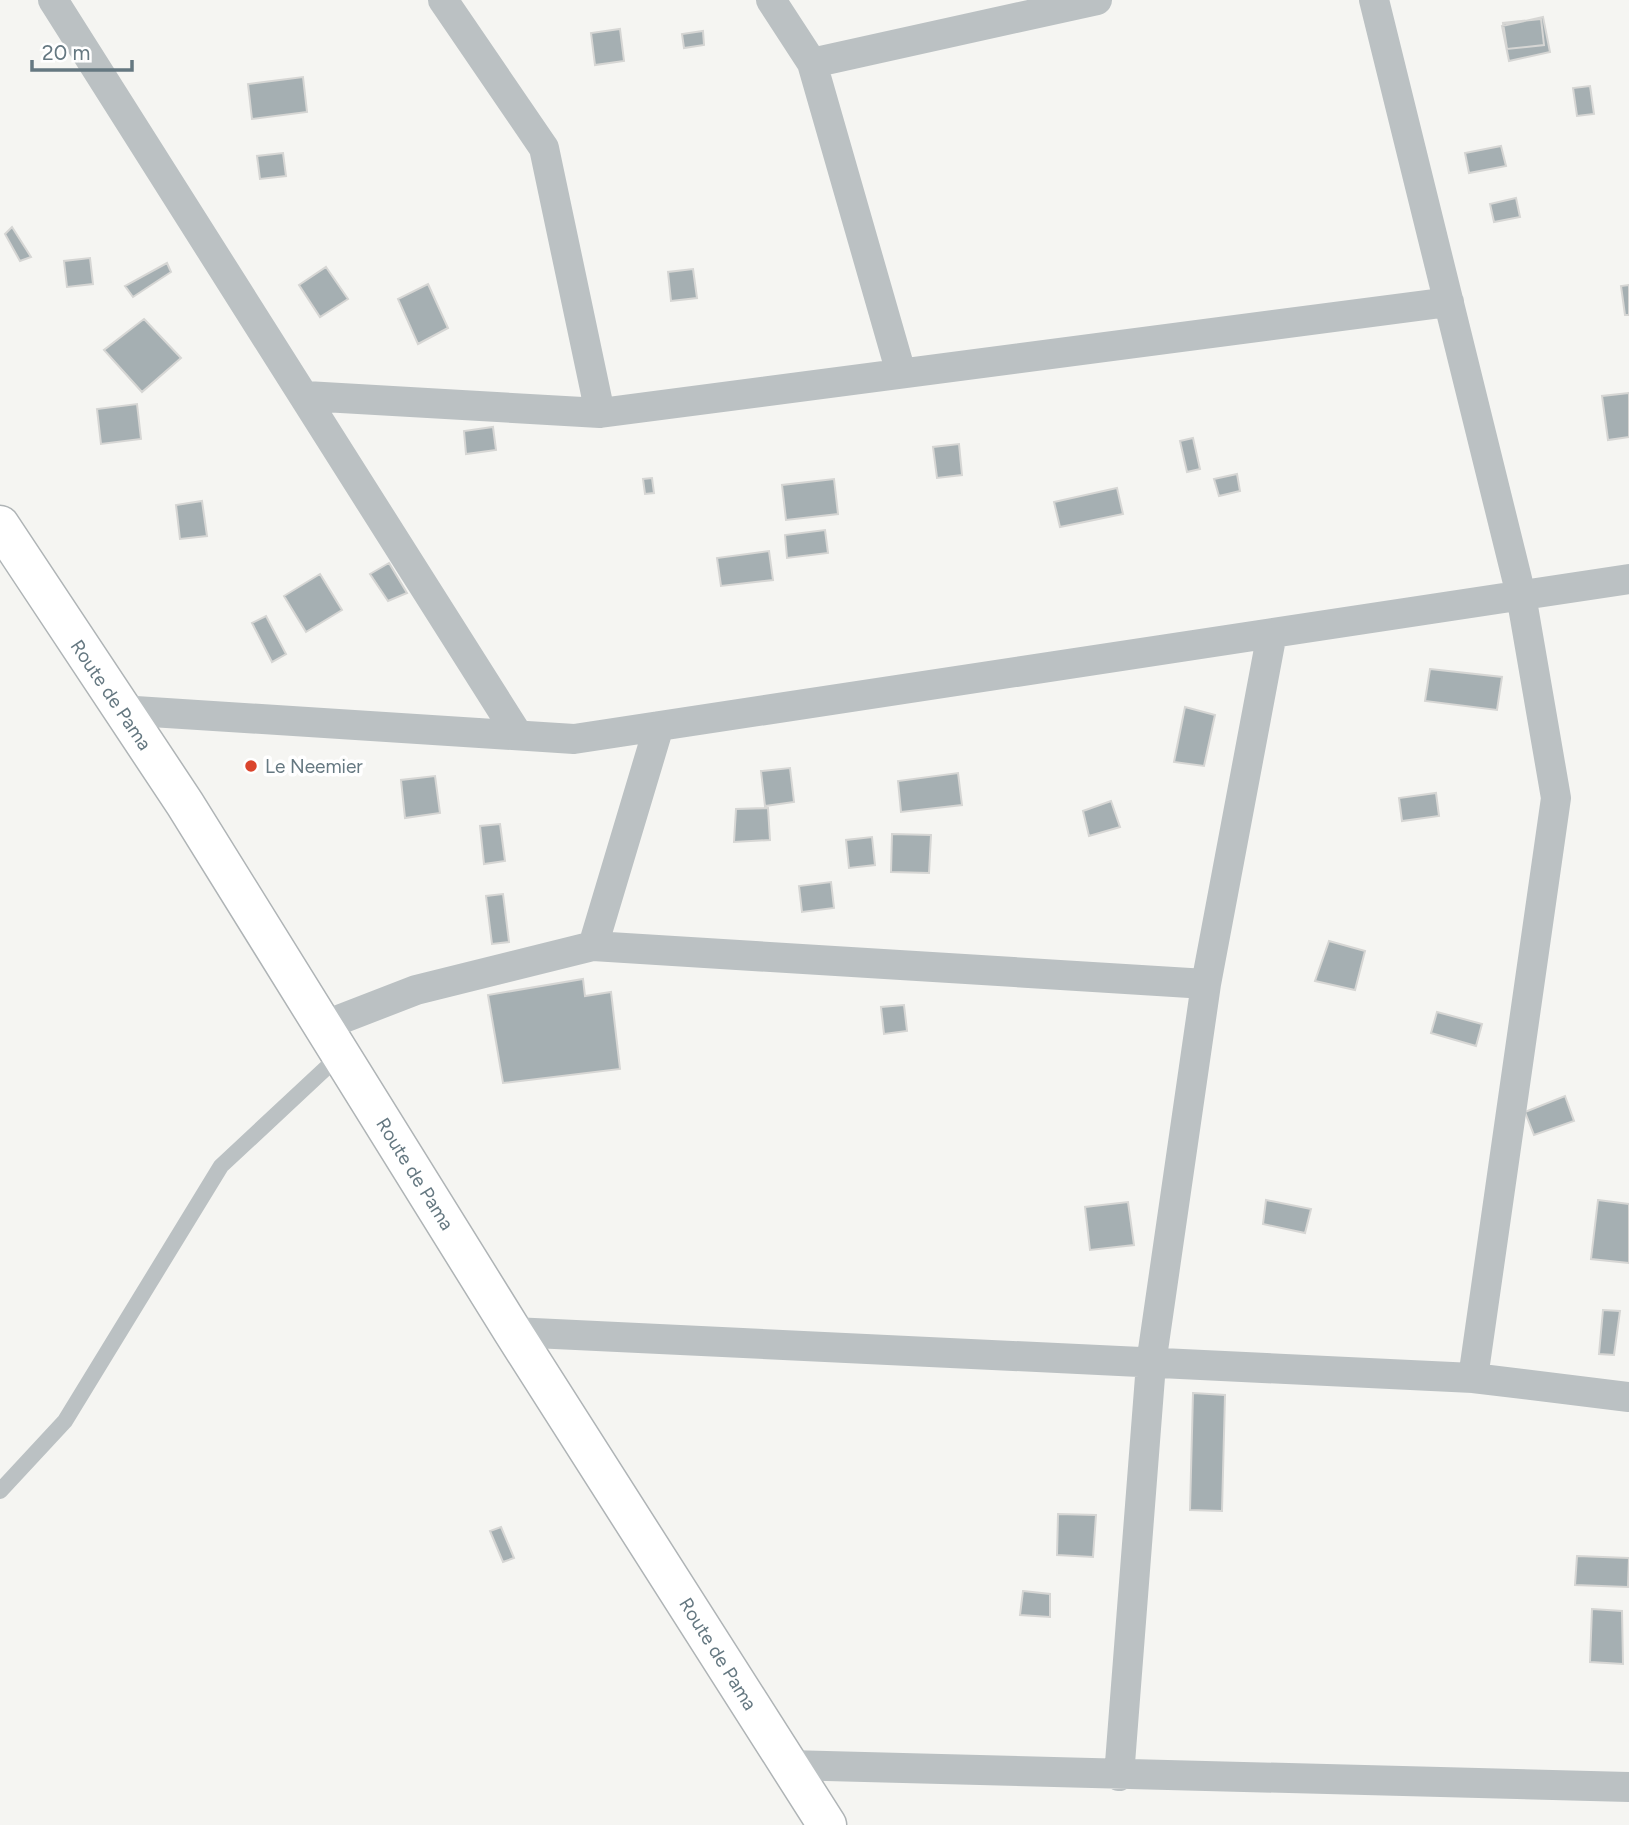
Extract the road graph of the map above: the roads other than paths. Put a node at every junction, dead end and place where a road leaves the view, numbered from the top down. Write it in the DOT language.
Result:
graph roads {
  1 [pos="53,0"];
  2 [pos="443,0"];
  3 [pos="771,0"];
  4 [pos="1097,0"];
  5 [pos="1374,0"];
  6 [pos="812,63"];
  7 [pos="1449,302"];
  8 [pos="901,373"];
  9 [pos="306,396"];
  10 [pos="600,413"];
  11 [pos="0,526"];
  12 [pos="1629,579"];
  13 [pos="1521,595"];
  14 [pos="1272,633"];
  15 [pos="120,710"];
  16 [pos="659,726"];
  17 [pos="518,735"];
  18 [pos="593,946"];
  19 [pos="1206,984"];
  20 [pos="332,1040"];
  21 [pos="513,1332"];
  22 [pos="1151,1364"];
  23 [pos="1473,1378"];
  24 [pos="1629,1397"];
  25 [pos="0,1491"];
  26 [pos="788,1765"];
  27 [pos="1119,1776"];
  28 [pos="1629,1787"];
  29 [pos="827,1825"];
  1 -- 9 [label="street"];
  2 -- 10 [label="street"];
  3 -- 6 [label="street"];
  4 -- 6 [label="street"];
  5 -- 7 [label="street"];
  6 -- 8 [label="street"];
  7 -- 8 [label="street"];
  7 -- 13 [label="street"];
  8 -- 10 [label="street"];
  9 -- 10 [label="street"];
  9 -- 17 [label="street"];
  11 -- 15 [label="highway, Route de Pama"];
  12 -- 13 [label="street"];
  13 -- 14 [label="street"];
  13 -- 23 [label="street"];
  14 -- 16 [label="street"];
  14 -- 19 [label="street"];
  15 -- 17 [label="street"];
  15 -- 20 [label="highway, Route de Pama"];
  16 -- 17 [label="street"];
  16 -- 18 [label="street"];
  18 -- 19 [label="street"];
  18 -- 20 [label="street"];
  19 -- 22 [label="street"];
  20 -- 21 [label="highway, Route de Pama"];
  20 -- 25 [label="lane"];
  21 -- 22 [label="street"];
  21 -- 26 [label="highway, Route de Pama"];
  22 -- 23 [label="street"];
  22 -- 27 [label="street"];
  23 -- 24 [label="street"];
  26 -- 27 [label="street"];
  26 -- 29 [label="highway, Route de Pama"];
  27 -- 28 [label="street"];
}
